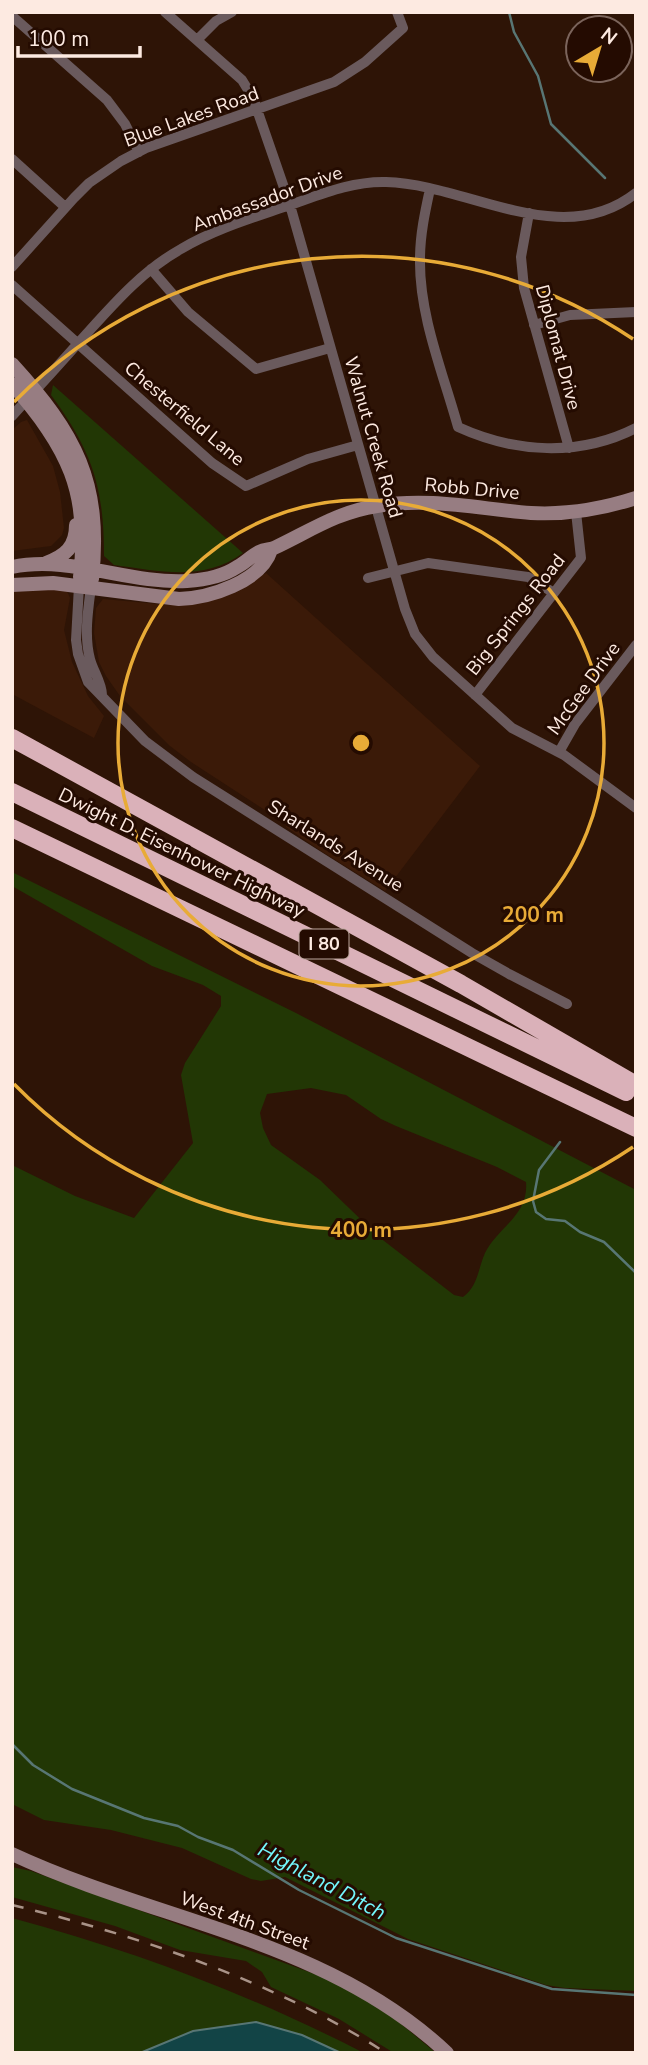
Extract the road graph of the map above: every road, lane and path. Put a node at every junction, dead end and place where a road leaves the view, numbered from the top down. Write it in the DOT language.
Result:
graph roads {
  1 [pos="165,12"];
  2 [pos="232,12"];
  3 [pos="397,12"];
  4 [pos="12,16"];
  5 [pos="197,40"];
  6 [pos="258,110"];
  7 [pos="139,152"];
  8 [pos="12,159"];
  9 [pos="430,189"];
  10 [pos="636,193"];
  11 [pos="290,205"];
  12 [pos="65,207"];
  13 [pos="529,212"];
  14 [pos="12,267"];
  15 [pos="151,269"];
  16 [pos="12,285"];
  17 [pos="636,312"];
  18 [pos="534,325"];
  19 [pos="78,344"];
  20 [pos="330,348"];
  21 [pos="12,364"];
  22 [pos="12,384"];
  23 [pos="30,395"];
  24 [pos="12,416"];
  25 [pos="636,428"];
  26 [pos="358,445"];
  27 [pos="569,448"];
  28 [pos="69,468"];
  29 [pos="636,498"];
  30 [pos="375,506"];
  31 [pos="576,512"];
  32 [pos="271,550"];
  33 [pos="44,564"];
  34 [pos="12,567"];
  35 [pos="87,570"];
  36 [pos="394,571"];
  37 [pos="368,578"];
  38 [pos="12,585"];
  39 [pos="85,586"];
  40 [pos="554,593"];
  41 [pos="634,652"];
  42 [pos="475,695"];
  43 [pos="12,738"];
  44 [pos="559,752"];
  45 [pos="12,792"];
  46 [pos="636,808"];
  47 [pos="12,828"];
  48 [pos="567,1004"];
  49 [pos="636,1085"];
  50 [pos="636,1097"];
  51 [pos="636,1128"];
  52 [pos="12,1854"];
  53 [pos="447,2053"];
  1 -- 5 [label="street, Walnut Creek Road"];
  2 -- 5 [label="street"];
  3 -- 6 [label="street, Blue Lakes Road"];
  4 -- 7 [label="street"];
  5 -- 6 [label="street, Walnut Creek Road"];
  6 -- 7 [label="street, Blue Lakes Road"];
  6 -- 11 [label="street, Walnut Creek Road"];
  7 -- 12 [label="street, Blue Lakes Road"];
  8 -- 12 [label="street"];
  9 -- 11 [label="street, Ambassador Drive"];
  9 -- 13 [label="street, Ambassador Drive"];
  9 -- 27 [label="street"];
  10 -- 13 [label="street, Ambassador Drive"];
  11 -- 15 [label="street, Ambassador Drive"];
  11 -- 20 [label="street, Walnut Creek Road"];
  12 -- 14 [label="street, Blue Lakes Road"];
  13 -- 18 [label="street, Diplomat Drive"];
  15 -- 19 [label="street, Ambassador Drive"];
  15 -- 20 [label="street"];
  16 -- 19 [label="street, Chesterfield Lane"];
  17 -- 18 [label="street"];
  18 -- 27 [label="street, Diplomat Drive"];
  19 -- 23 [label="street, Ambassador Drive"];
  19 -- 26 [label="street, Chesterfield Lane"];
  20 -- 26 [label="street, Walnut Creek Road"];
  21 -- 23 [label="main road, Sharlands Avenue"];
  22 -- 23 [label="main road, Sharlands Avenue"];
  23 -- 24 [label="street, Ambassador Drive"];
  23 -- 28 [label="main road, Sharlands Avenue"];
  23 -- 35 [label="main road, Sharlands Avenue"];
  25 -- 27 [label="street"];
  26 -- 30 [label="street, Walnut Creek Road"];
  28 -- 33 [label="main road"];
  28 -- 35 [label="main road, Sharlands Avenue"];
  29 -- 31 [label="main road, Robb Drive"];
  30 -- 31 [label="main road, Robb Drive"];
  30 -- 32 [label="main road, Robb Drive"];
  30 -- 36 [label="street, Walnut Creek Road"];
  31 -- 40 [label="street, Big Springs Road"];
  32 -- 35 [label="main road, Robb Drive"];
  32 -- 39 [label="main road, Robb Drive"];
  33 -- 34 [label="main road, Robb Drive"];
  33 -- 35 [label="main road, Robb Drive"];
  35 -- 39 [label="main road, Sharlands Avenue"];
  36 -- 37 [label="street"];
  36 -- 40 [label="street"];
  36 -- 42 [label="street, Walnut Creek Road"];
  38 -- 39 [label="main road, Robb Drive"];
  39 -- 48 [label="street, Sharlands Avenue"];
  40 -- 42 [label="street, Big Springs Road"];
  41 -- 44 [label="street, McGee Drive"];
  42 -- 44 [label="street, Walnut Creek Road"];
  43 -- 49 [label="highway"];
  44 -- 46 [label="street, Walnut Creek Road"];
  45 -- 50 [label="highway, Dwight D. Eisenhower Highway / I 80"];
  47 -- 51 [label="highway, I 80"];
  52 -- 53 [label="main road, West 4th Street"];
}
